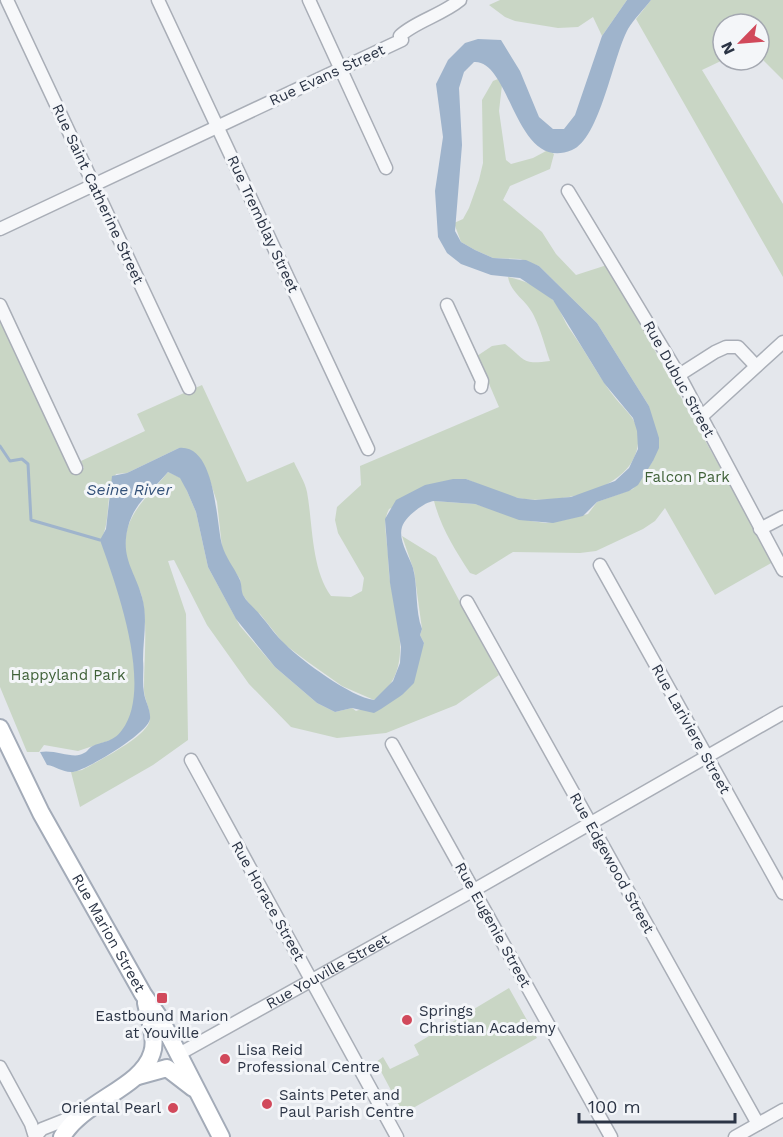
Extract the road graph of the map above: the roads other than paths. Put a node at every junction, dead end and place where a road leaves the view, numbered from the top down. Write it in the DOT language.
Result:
graph roads {
  1 [pos="8,0"];
  2 [pos="158,0"];
  3 [pos="309,0"];
  4 [pos="460,0"];
  5 [pos="342,68"];
  6 [pos="217,127"];
  7 [pos="386,168"];
  8 [pos="93,184"];
  9 [pos="568,191"];
  10 [pos="0,229"];
  11 [pos="0,305"];
  12 [pos="447,305"];
  13 [pos="783,342"];
  14 [pos="756,366"];
  15 [pos="679,375"];
  16 [pos="481,387"];
  17 [pos="189,388"];
  18 [pos="701,417"];
  19 [pos="368,448"];
  20 [pos="76,468"];
  21 [pos="783,517"];
  22 [pos="760,529"];
  23 [pos="600,565"];
  24 [pos="783,570"];
  25 [pos="467,602"];
  26 [pos="783,713"];
  27 [pos="0,728"];
  28 [pos="392,744"];
  29 [pos="706,757"];
  30 [pos="191,760"];
  31 [pos="590,823"];
  32 [pos="474,890"];
  33 [pos="783,893"];
  34 [pos="312,981"];
  35 [pos="143,994"];
  36 [pos="179,1054"];
  37 [pos="0,1067"];
  38 [pos="138,1076"];
  39 [pos="196,1090"];
  40 [pos="783,1110"];
  41 [pos="84,1112"];
  42 [pos="758,1124"];
  43 [pos="35,1137"];
  44 [pos="62,1137"];
  45 [pos="221,1137"];
  46 [pos="397,1137"];
  47 [pos="611,1137"];
  48 [pos="735,1137"];
  1 -- 8 [label="street, Rue Saint Catherine Street"];
  2 -- 6 [label="street, Rue Tremblay Street"];
  3 -- 5 [label="street"];
  4 -- 5 [label="street, Rue Evans Street"];
  5 -- 6 [label="street, Rue Evans Street"];
  5 -- 7 [label="street"];
  6 -- 8 [label="street, Rue Evans Street"];
  6 -- 19 [label="street, Rue Tremblay Street"];
  8 -- 10 [label="street, Rue Evans Street"];
  8 -- 17 [label="street, Rue Saint Catherine Street"];
  9 -- 15 [label="street, Rue Dubuc Street"];
  11 -- 20 [label="street"];
  12 -- 16 [label="street"];
  13 -- 14 [label="street"];
  14 -- 15 [label="street"];
  14 -- 18 [label="street"];
  15 -- 18 [label="street, Rue Dubuc Street"];
  18 -- 22 [label="street, Rue Dubuc Street"];
  21 -- 22 [label="street"];
  22 -- 24 [label="street, Rue Dubuc Street"];
  23 -- 29 [label="street, Rue Lariviere Street"];
  25 -- 31 [label="street, Rue Edgewood Street"];
  26 -- 29 [label="street"];
  27 -- 35 [label="main road, Rue Marion Street"];
  28 -- 32 [label="street, Rue Eugenie Street"];
  29 -- 31 [label="street"];
  29 -- 33 [label="street, Rue Lariviere Street"];
  30 -- 34 [label="street, Rue Horace Street"];
  31 -- 32 [label="street, Rue Youville Street"];
  31 -- 42 [label="street, Rue Edgewood Street"];
  32 -- 34 [label="street, Rue Youville Street"];
  32 -- 47 [label="street, Rue Eugenie Street"];
  34 -- 36 [label="street, Rue Youville Street"];
  34 -- 46 [label="street, Rue Horace Street"];
  35 -- 36 [label="main road, Rue Marion Street"];
  35 -- 38 [label="main road"];
  36 -- 39 [label="main road, Rue Marion Street"];
  37 -- 43 [label="street"];
  38 -- 39 [label="main road"];
  38 -- 41 [label="main road"];
  39 -- 45 [label="main road, Rue Marion Street"];
  40 -- 42 [label="street"];
  41 -- 43 [label="street"];
  41 -- 44 [label="main road"];
  42 -- 48 [label="street"];
}
